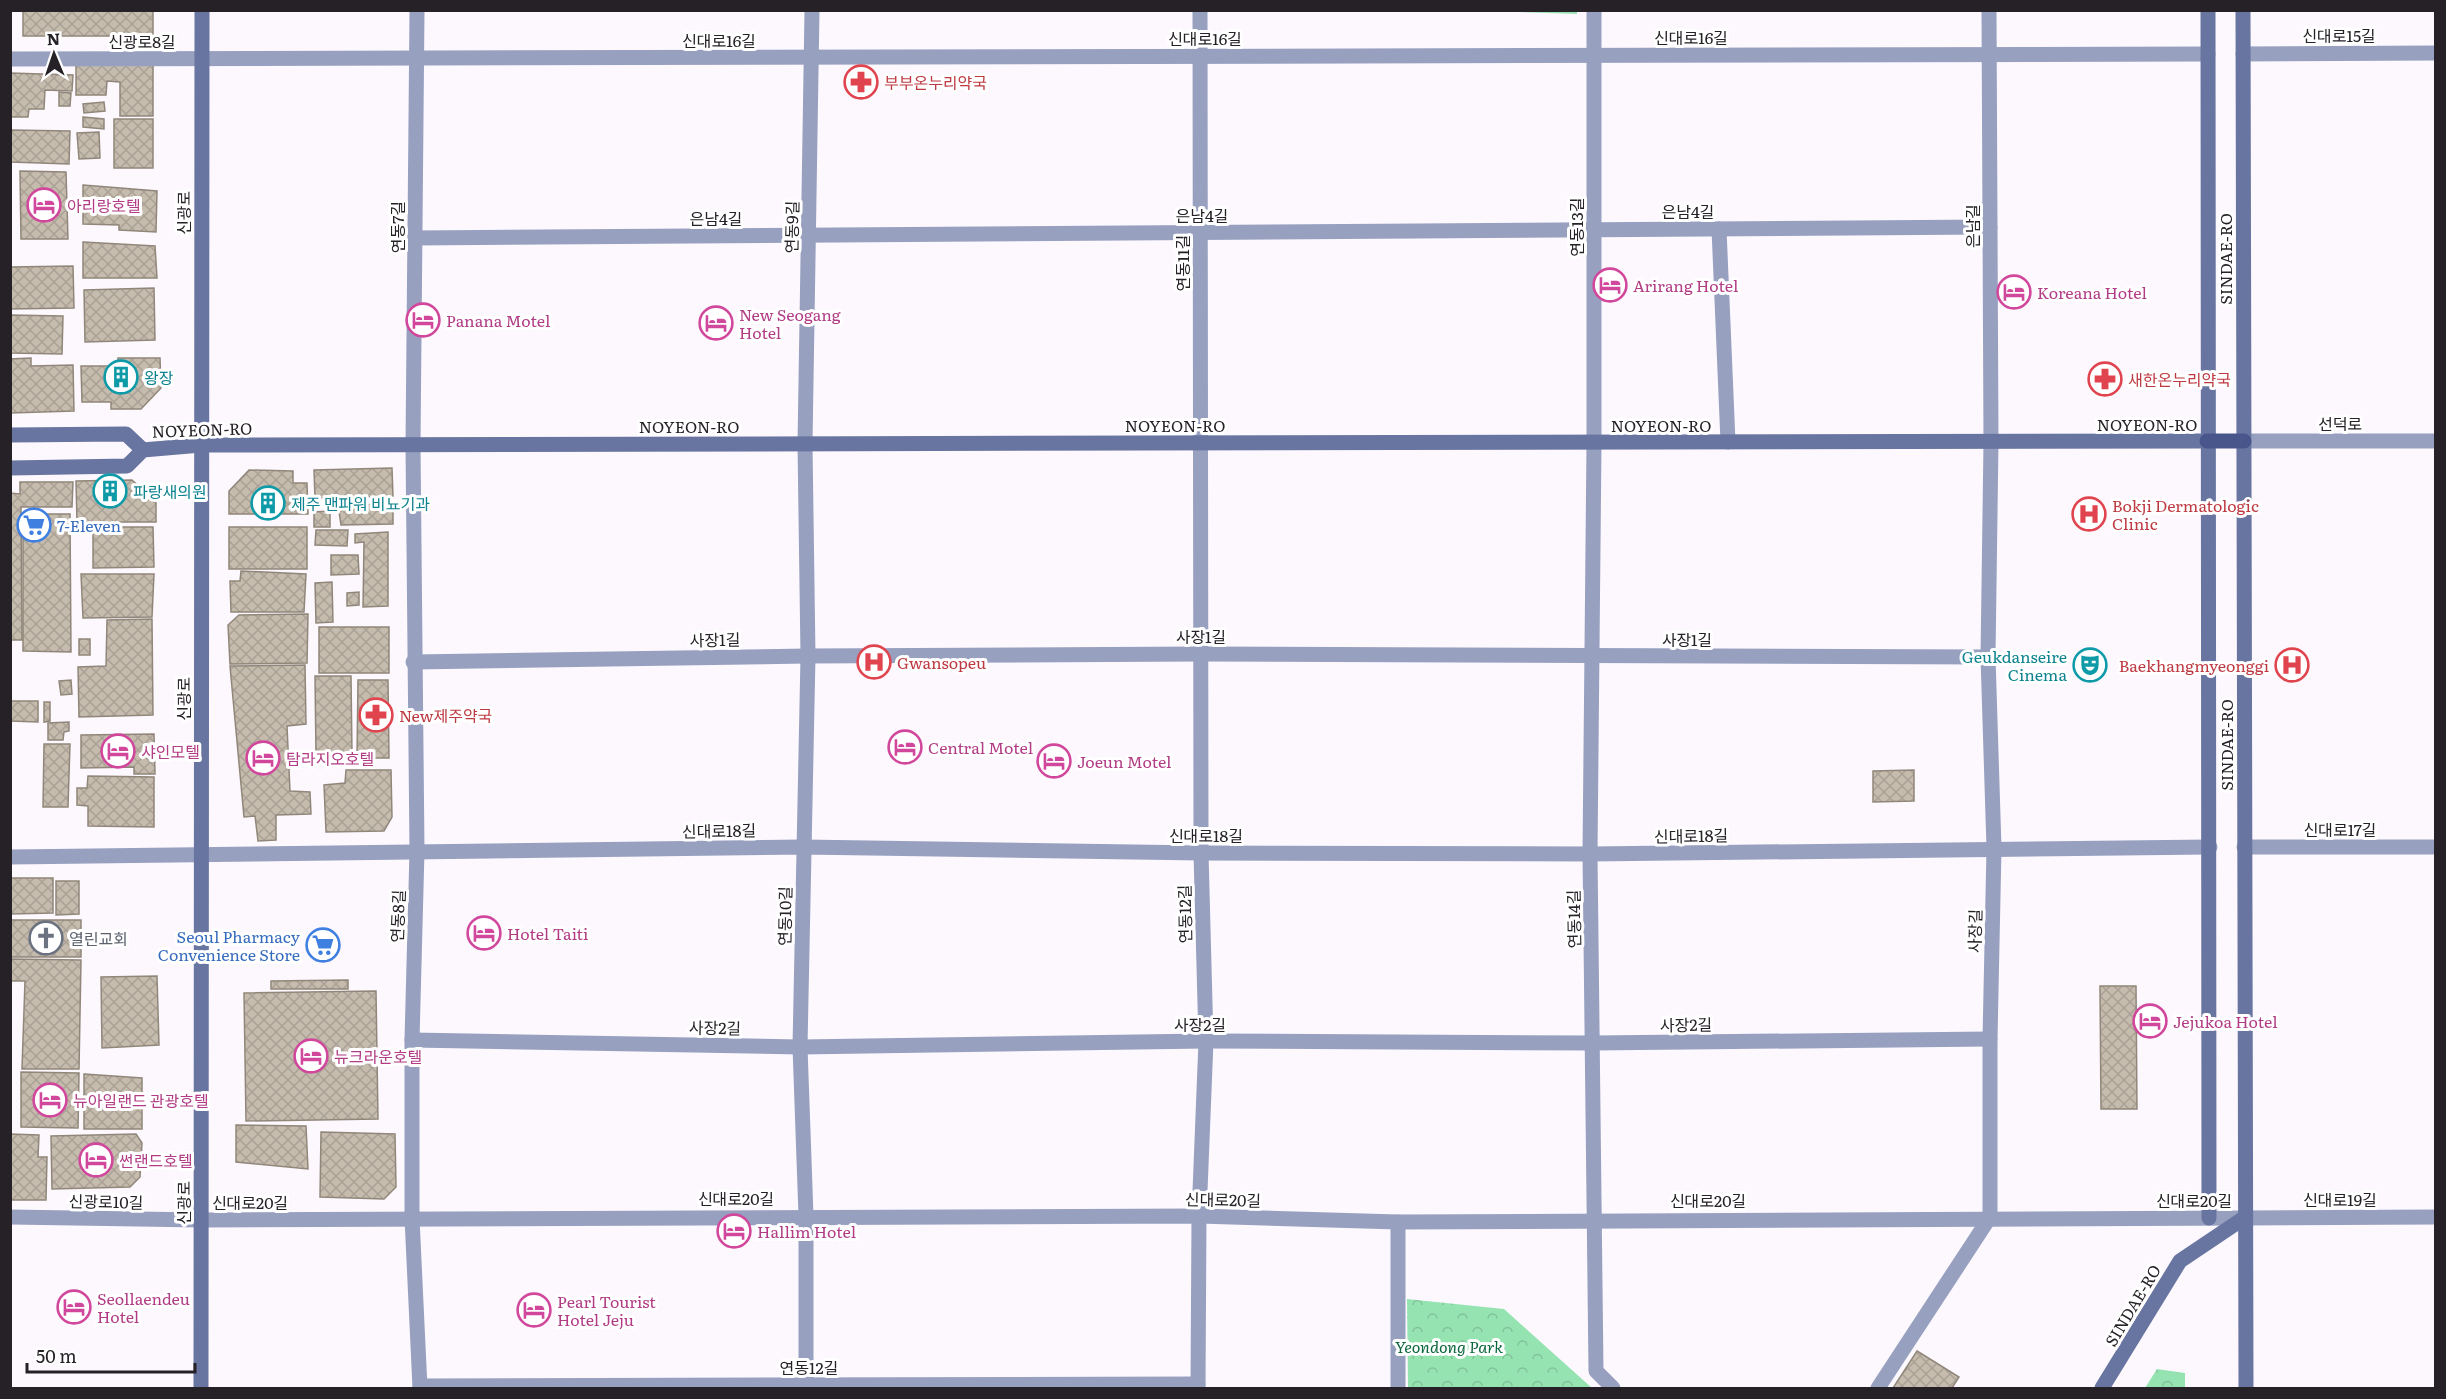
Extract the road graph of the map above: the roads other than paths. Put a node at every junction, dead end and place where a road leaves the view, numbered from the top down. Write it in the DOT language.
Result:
graph roads {
  1 [pos="202,10"];
  2 [pos="417,10"];
  3 [pos="812,10"];
  4 [pos="1200,10"];
  5 [pos="1594,10"];
  6 [pos="1989,10"];
  7 [pos="2208,10"];
  8 [pos="2243,10"];
  9 [pos="2436,53"];
  10 [pos="1989,54"];
  11 [pos="2208,54"];
  12 [pos="2243,54"];
  13 [pos="1594,55"];
  14 [pos="1200,56"];
  15 [pos="811,57"];
  16 [pos="10,59"];
  17 [pos="202,59"];
  18 [pos="416,59"];
  19 [pos="1990,227"];
  20 [pos="1719,229"];
  21 [pos="1594,230"];
  22 [pos="1200,232"];
  23 [pos="808,235"];
  24 [pos="415,238"];
  25 [pos="10,435"];
  26 [pos="2207,441"];
  27 [pos="2244,441"];
  28 [pos="2436,441"];
  29 [pos="1728,442"];
  30 [pos="1991,442"];
  31 [pos="1199,443"];
  32 [pos="1594,443"];
  33 [pos="805,444"];
  34 [pos="201,445"];
  35 [pos="413,445"];
  36 [pos="143,450"];
  37 [pos="10,468"];
  38 [pos="1202,654"];
  39 [pos="808,656"];
  40 [pos="1591,657"];
  41 [pos="1989,657"];
  42 [pos="413,662"];
  43 [pos="803,847"];
  44 [pos="2244,847"];
  45 [pos="1994,848"];
  46 [pos="2210,848"];
  47 [pos="2436,848"];
  48 [pos="417,851"];
  49 [pos="1201,853"];
  50 [pos="1590,854"];
  51 [pos="201,855"];
  52 [pos="10,857"];
  53 [pos="1990,1039"];
  54 [pos="412,1041"];
  55 [pos="1206,1041"];
  56 [pos="1593,1043"];
  57 [pos="800,1047"];
  58 [pos="806,1216"];
  59 [pos="1199,1216"];
  60 [pos="10,1217"];
  61 [pos="1990,1217"];
  62 [pos="2436,1217"];
  63 [pos="412,1218"];
  64 [pos="2209,1218"];
  65 [pos="2244,1218"];
  66 [pos="1595,1219"];
  67 [pos="201,1220"];
  68 [pos="1398,1222"];
  69 [pos="1198,1386"];
  70 [pos="420,1387"];
  71 [pos="806,1387"];
  72 [pos="201,1389"];
  73 [pos="1398,1389"];
  74 [pos="1613,1389"];
  75 [pos="1878,1389"];
  76 [pos="2102,1389"];
  77 [pos="2246,1389"];
  1 -- 17 [label="main road, 신광로"];
  2 -- 18 [label="street, 연동7길"];
  3 -- 15 [label="street, 연동9길"];
  4 -- 14 [label="street, 연동11길"];
  5 -- 13 [label="street, 연동13길"];
  6 -- 10 [label="street, 은남길"];
  7 -- 11 [label="main road, SINDAE-RO"];
  8 -- 12 [label="main road, SINDAE-RO"];
  9 -- 12 [label="street, 신대로15길"];
  10 -- 11 [label="street, 신대로16길"];
  10 -- 13 [label="street, 신대로16길"];
  10 -- 19 [label="street, 은남길"];
  11 -- 26 [label="main road, SINDAE-RO"];
  12 -- 27 [label="main road, SINDAE-RO"];
  13 -- 14 [label="street, 신대로16길"];
  13 -- 21 [label="street, 연동13길"];
  14 -- 15 [label="street, 신대로16길"];
  14 -- 22 [label="street, 연동11길"];
  15 -- 18 [label="street, 신대로16길"];
  15 -- 23 [label="street, 연동9길"];
  16 -- 17 [label="street, 신광로8길"];
  17 -- 18 [label="street, 신대로16길"];
  17 -- 34 [label="main road, 신광로"];
  18 -- 24 [label="street, 연동7길"];
  19 -- 20 [label="street, 은남4길"];
  19 -- 30 [label="street, 은남길"];
  20 -- 21 [label="street, 은남4길"];
  20 -- 29 [label="street"];
  21 -- 22 [label="street, 은남4길"];
  21 -- 32 [label="street, 연동13길"];
  22 -- 23 [label="street, 은남4길"];
  22 -- 31 [label="street, 연동11길"];
  23 -- 24 [label="street, 은남4길"];
  23 -- 33 [label="street, 연동9길"];
  24 -- 35 [label="street, 연동7길"];
  25 -- 36 [label="main road, NOYEON-RO"];
  26 -- 27 [label="main road"];
  26 -- 30 [label="main road, NOYEON-RO"];
  26 -- 46 [label="main road, SINDAE-RO"];
  27 -- 28 [label="street, 선덕로"];
  27 -- 44 [label="main road, SINDAE-RO"];
  29 -- 30 [label="main road, NOYEON-RO"];
  29 -- 32 [label="main road, NOYEON-RO"];
  30 -- 41 [label="street, 사장길"];
  31 -- 32 [label="main road, NOYEON-RO"];
  31 -- 33 [label="main road, NOYEON-RO"];
  31 -- 38 [label="street, 연동12길"];
  32 -- 40 [label="street, 연동14길"];
  33 -- 35 [label="main road, NOYEON-RO"];
  33 -- 39 [label="street, 연동10길"];
  34 -- 35 [label="main road, NOYEON-RO"];
  34 -- 36 [label="main road, NOYEON-RO"];
  34 -- 51 [label="main road, 신광로"];
  35 -- 42 [label="street, 연동8길"];
  36 -- 37 [label="main road, NOYEON-RO"];
  38 -- 39 [label="street, 사장1길"];
  38 -- 40 [label="street, 사장1길"];
  38 -- 49 [label="street, 연동12길"];
  39 -- 42 [label="street, 사장1길"];
  39 -- 43 [label="street, 연동10길"];
  40 -- 41 [label="street, 사장1길"];
  40 -- 50 [label="street, 연동14길"];
  41 -- 45 [label="street, 사장길"];
  42 -- 48 [label="street, 연동8길"];
  43 -- 48 [label="street, 신대로18길"];
  43 -- 49 [label="street, 신대로18길"];
  43 -- 57 [label="street, 연동10길"];
  44 -- 47 [label="street, 신대로17길"];
  44 -- 65 [label="main road, SINDAE-RO"];
  45 -- 46 [label="street, 신대로18길"];
  45 -- 50 [label="street, 신대로18길"];
  45 -- 53 [label="street, 사장길"];
  46 -- 64 [label="main road, SINDAE-RO"];
  48 -- 51 [label="street, 신대로18길"];
  48 -- 54 [label="street, 연동8길"];
  49 -- 50 [label="street, 신대로18길"];
  49 -- 55 [label="street, 연동12길"];
  50 -- 56 [label="street, 연동14길"];
  51 -- 52 [label="street, 신대로18길"];
  51 -- 67 [label="main road, 신광로"];
  53 -- 56 [label="street, 사장2길"];
  53 -- 61 [label="street, 사장길"];
  54 -- 57 [label="street, 사장2길"];
  54 -- 63 [label="street, 연동8길"];
  55 -- 56 [label="street, 사장2길"];
  55 -- 57 [label="street, 사장2길"];
  55 -- 59 [label="street, 연동12길"];
  56 -- 66 [label="street, 연동14길"];
  57 -- 58 [label="street, 연동10길"];
  58 -- 59 [label="street, 신대로20길"];
  58 -- 63 [label="street, 신대로20길"];
  58 -- 71 [label="street, 연동10길"];
  59 -- 68 [label="street, 신대로20길"];
  59 -- 69 [label="street, 연동12길"];
  60 -- 67 [label="street, 신광로10길"];
  61 -- 64 [label="street, 신대로20길"];
  61 -- 66 [label="street, 신대로20길"];
  61 -- 75 [label="street"];
  62 -- 65 [label="street, 신대로19길"];
  63 -- 67 [label="street, 신대로20길"];
  63 -- 70 [label="street, 연동8길"];
  64 -- 65 [label="street, 신대로20길"];
  65 -- 76 [label="main road, SINDAE-RO"];
  65 -- 77 [label="main road"];
  66 -- 68 [label="street, 신대로20길"];
  66 -- 74 [label="street, 연동14길"];
  67 -- 72 [label="main road, 신광로"];
  68 -- 73 [label="street"];
  69 -- 71 [label="street, 연동12길"];
  70 -- 71 [label="street, 연동12길"];
}
